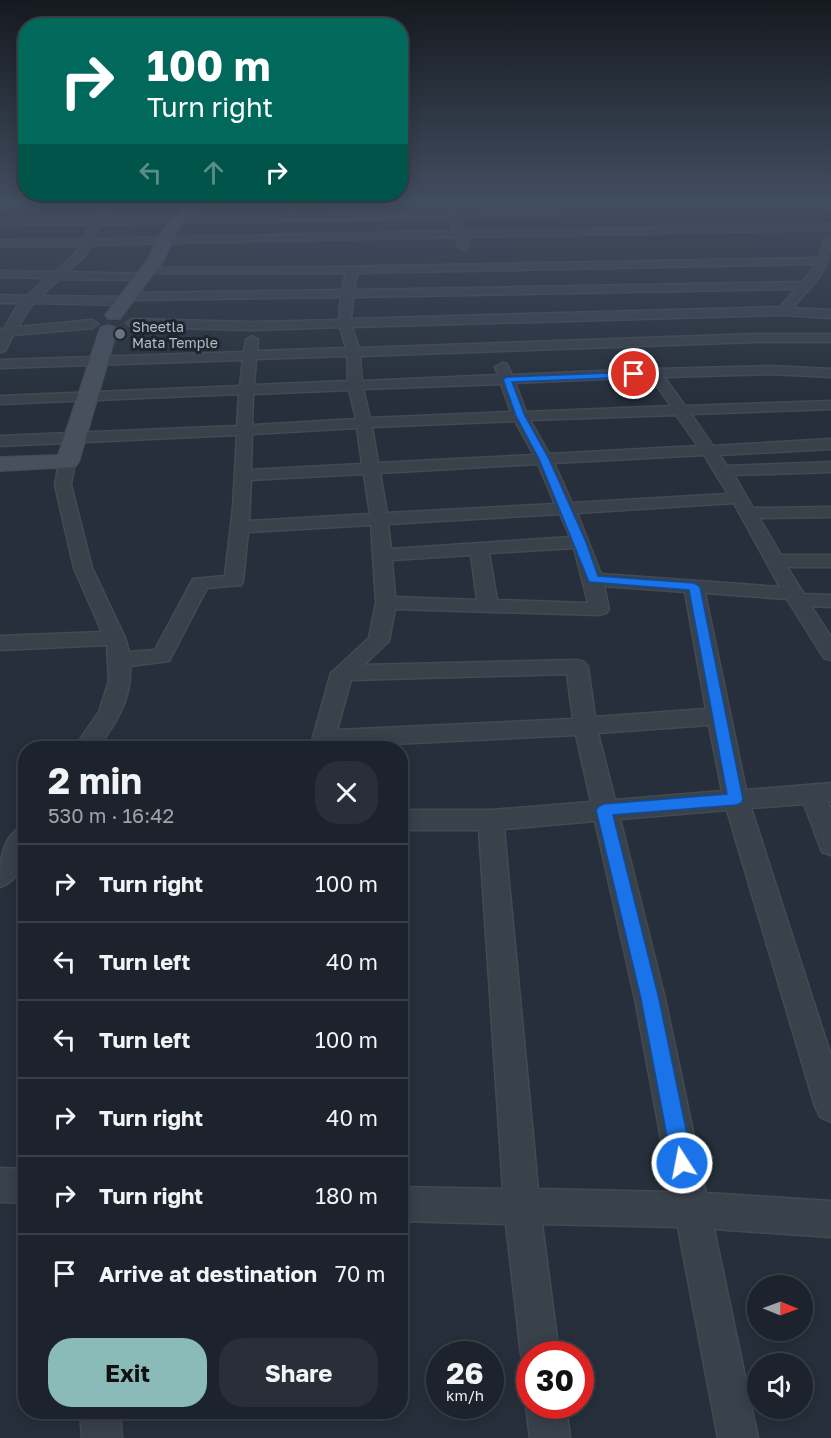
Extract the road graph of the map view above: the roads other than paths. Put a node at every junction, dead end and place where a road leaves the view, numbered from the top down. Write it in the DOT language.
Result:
graph roads {
  1 [pos="71,267"];
  2 [pos="150,267"];
  3 [pos="275,267"];
  4 [pos="464,267"];
  5 [pos="468,267"];
  6 [pos="588,267"];
  7 [pos="820,267"];
  8 [pos="352,270"];
  9 [pos="274,271"];
  10 [pos="0,274"];
  11 [pos="146,274"];
  12 [pos="58,275"];
  13 [pos="808,285"];
  14 [pos="599,288"];
  15 [pos="473,290"];
  16 [pos="347,293"];
  17 [pos="260,294"];
  18 [pos="0,299"];
  19 [pos="31,300"];
  20 [pos="783,311"];
  21 [pos="480,312"];
  22 [pos="114,314"];
  23 [pos="831,314"];
  24 [pos="616,317"];
  25 [pos="345,323"];
  26 [pos="132,324"];
  27 [pos="252,326"];
  28 [pos="4,332"];
  29 [pos="831,338"];
  30 [pos="633,342"];
  31 [pos="0,348"];
  32 [pos="495,348"];
  33 [pos="353,351"];
  34 [pos="251,355"];
  35 [pos="97,361"];
  36 [pos="0,364"];
  37 [pos="655,373"];
  38 [pos="829,377"];
  39 [pos="507,379"];
  40 [pos="355,384"];
  41 [pos="247,389"];
  42 [pos="87,396"];
  43 [pos="0,400"];
  44 [pos="831,405"];
  45 [pos="680,410"];
  46 [pos="520,416"];
  47 [pos="364,423"];
  48 [pos="246,430"];
  49 [pos="73,439"];
  50 [pos="0,441"];
  51 [pos="831,444"];
  52 [pos="707,449"];
  53 [pos="544,459"];
  54 [pos="67,462"];
  55 [pos="0,464"];
  56 [pos="369,467"];
  57 [pos="831,467"];
  58 [pos="722,471"];
  59 [pos="244,475"];
  60 [pos="743,506"];
  61 [pos="565,508"];
  62 [pos="831,513"];
  63 [pos="379,519"];
  64 [pos="240,527"];
  65 [pos="580,542"];
  66 [pos="480,549"];
  67 [pos="381,555"];
  68 [pos="774,561"];
  69 [pos="831,561"];
  70 [pos="593,579"];
  71 [pos="694,587"];
  72 [pos="795,597"];
  73 [pos="831,601"];
  74 [pos="386,603"];
  75 [pos="488,605"];
  76 [pos="115,638"];
  77 [pos="0,643"];
  78 [pos="831,653"];
  79 [pos="119,660"];
  80 [pos="342,674"];
  81 [pos="718,716"];
  82 [pos="585,726"];
  83 [pos="91,741"];
  84 [pos="324,741"];
  85 [pos="367,741"];
  86 [pos="822,793"];
  87 [pos="736,799"];
  88 [pos="604,810"];
  89 [pos="408,820"];
  90 [pos="491,820"];
  91 [pos="831,845"];
  92 [pos="18,847"];
  93 [pos="0,876"];
  94 [pos="831,1106"];
  95 [pos="0,1185"];
  96 [pos="18,1186"];
  97 [pos="408,1204"];
  98 [pos="522,1206"];
  99 [pos="692,1210"];
  100 [pos="831,1219"];
  101 [pos="538,1341"];
  102 [pos="101,1419"];
  103 [pos="548,1419"];
  104 [pos="102,1438"];
  105 [pos="550,1438"];
  106 [pos="738,1438"];
  1 -- 12 [label="street"];
  2 -- 11 [label="street"];
  3 -- 9 [label="street"];
  4 -- 8 [label="street"];
  5 -- 15 [label="street"];
  6 -- 14 [label="street"];
  7 -- 13 [label="street"];
  8 -- 9 [label="street"];
  8 -- 16 [label="street"];
  9 -- 11 [label="street"];
  9 -- 17 [label="street"];
  10 -- 12 [label="street"];
  11 -- 12 [label="street"];
  11 -- 22 [label="street"];
  12 -- 19 [label="street"];
  13 -- 14 [label="street"];
  13 -- 20 [label="street"];
  14 -- 15 [label="street"];
  14 -- 24 [label="street"];
  15 -- 16 [label="street"];
  15 -- 21 [label="street"];
  16 -- 17 [label="street"];
  16 -- 25 [label="street"];
  17 -- 22 [label="street"];
  17 -- 27 [label="street"];
  18 -- 19 [label="street"];
  19 -- 22 [label="street"];
  19 -- 28 [label="street"];
  20 -- 23 [label="street"];
  20 -- 24 [label="street"];
  21 -- 24 [label="street"];
  21 -- 25 [label="street"];
  21 -- 32 [label="street"];
  22 -- 26 [label="street"];
  22 -- 28 [label="street"];
  22 -- 35 [label="street"];
  24 -- 30 [label="street"];
  25 -- 27 [label="street"];
  25 -- 33 [label="street"];
  26 -- 27 [label="street"];
  27 -- 34 [label="street"];
  28 -- 31 [label="street"];
  29 -- 30 [label="street"];
  30 -- 32 [label="street"];
  30 -- 37 [label="street"];
  32 -- 33 [label="street"];
  32 -- 39 [label="street"];
  33 -- 34 [label="street"];
  33 -- 40 [label="street"];
  34 -- 35 [label="street"];
  34 -- 41 [label="street"];
  35 -- 36 [label="street"];
  35 -- 42 [label="street"];
  37 -- 38 [label="street"];
  37 -- 39 [label="street"];
  37 -- 45 [label="street"];
  39 -- 40 [label="street"];
  39 -- 46 [label="street"];
  40 -- 41 [label="street"];
  40 -- 47 [label="street"];
  41 -- 42 [label="street"];
  41 -- 48 [label="street"];
  42 -- 43 [label="street"];
  42 -- 49 [label="street"];
  44 -- 45 [label="street"];
  45 -- 46 [label="street"];
  45 -- 52 [label="street"];
  46 -- 47 [label="street"];
  46 -- 53 [label="street"];
  47 -- 48 [label="street"];
  47 -- 56 [label="street"];
  48 -- 49 [label="street"];
  48 -- 59 [label="street"];
  49 -- 50 [label="street"];
  49 -- 54 [label="street"];
  51 -- 52 [label="street"];
  52 -- 53 [label="street"];
  52 -- 58 [label="street"];
  53 -- 56 [label="street"];
  53 -- 61 [label="street"];
  54 -- 55 [label="street"];
  54 -- 76 [label="street"];
  56 -- 59 [label="street"];
  56 -- 63 [label="street"];
  57 -- 58 [label="street"];
  58 -- 60 [label="street"];
  59 -- 64 [label="street"];
  60 -- 61 [label="street"];
  60 -- 62 [label="street"];
  60 -- 68 [label="street"];
  61 -- 63 [label="street"];
  61 -- 65 [label="street"];
  63 -- 64 [label="street"];
  63 -- 67 [label="street"];
  64 -- 79 [label="street"];
  65 -- 66 [label="street"];
  65 -- 70 [label="street"];
  66 -- 67 [label="street"];
  66 -- 75 [label="street"];
  67 -- 74 [label="street"];
  68 -- 69 [label="street"];
  68 -- 72 [label="street"];
  70 -- 71 [label="street"];
  70 -- 75 [label="street"];
  71 -- 72 [label="street"];
  71 -- 81 [label="street"];
  72 -- 73 [label="street"];
  72 -- 78 [label="street"];
  74 -- 75 [label="street"];
  74 -- 80 [label="street"];
  76 -- 77 [label="street"];
  76 -- 79 [label="street"];
  79 -- 83 [label="street"];
  80 -- 82 [label="street"];
  80 -- 84 [label="street"];
  81 -- 82 [label="street"];
  81 -- 87 [label="street"];
  82 -- 85 [label="street"];
  82 -- 88 [label="street"];
  86 -- 87 [label="street"];
  86 -- 91 [label="street"];
  87 -- 88 [label="street"];
  87 -- 94 [label="street"];
  88 -- 90 [label="street"];
  88 -- 99 [label="street"];
  89 -- 90 [label="street"];
  90 -- 98 [label="street"];
  92 -- 93 [label="street"];
  95 -- 96 [label="street"];
  97 -- 98 [label="street"];
  98 -- 99 [label="street"];
  98 -- 101 [label="street"];
  99 -- 100 [label="street"];
  99 -- 106 [label="street"];
  102 -- 104 [label="street"];
  103 -- 105 [label="street"];
}
